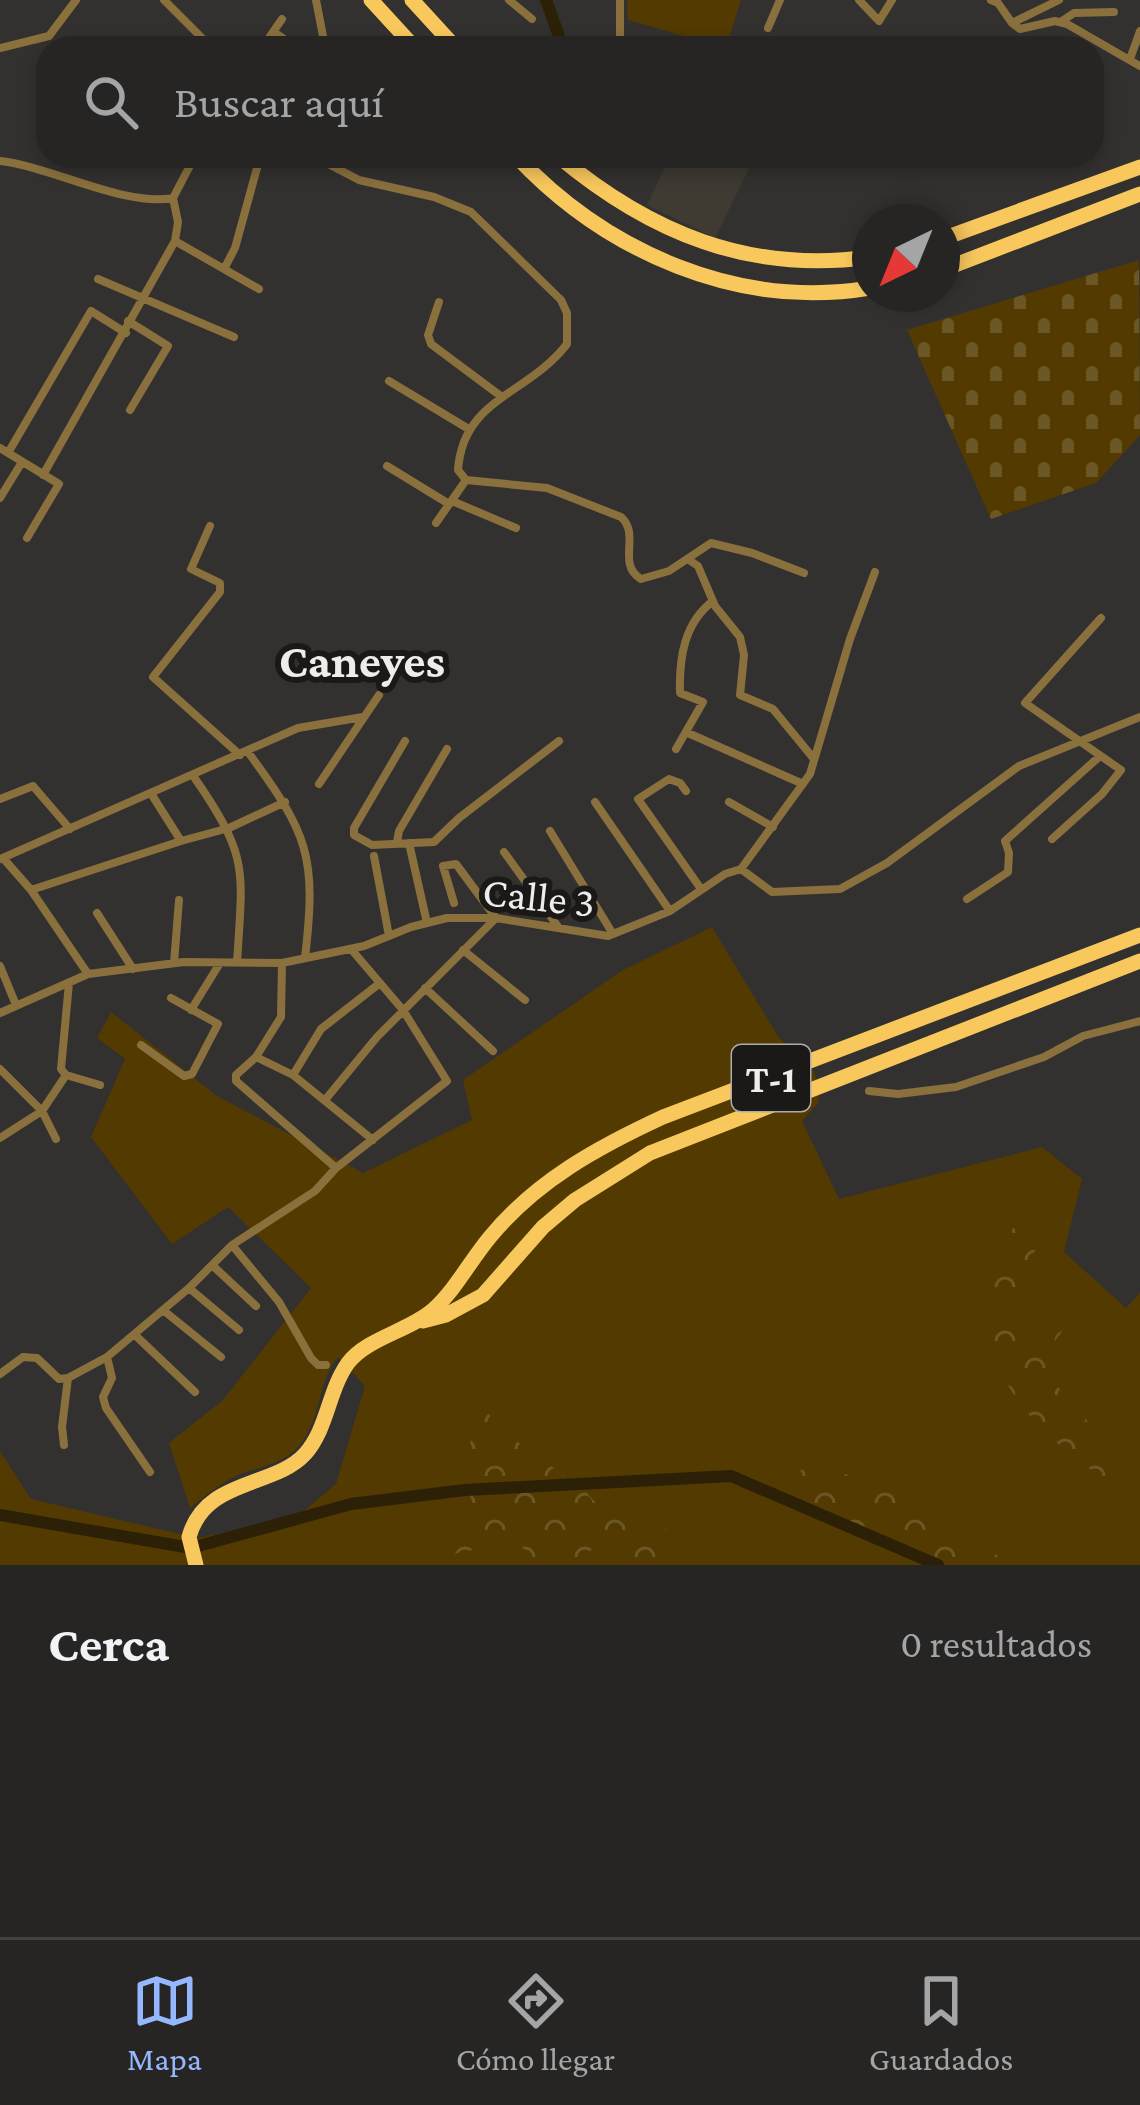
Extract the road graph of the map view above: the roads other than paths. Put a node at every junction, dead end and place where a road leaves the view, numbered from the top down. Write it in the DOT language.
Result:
graph roads {
  1 [pos="76,0"];
  2 [pos="164,0"];
  3 [pos="316,0"];
  4 [pos="371,0"];
  5 [pos="412,0"];
  6 [pos="509,0"];
  7 [pos="620,0"];
  8 [pos="780,0"];
  9 [pos="859,0"];
  10 [pos="892,0"];
  11 [pos="991,0"];
  12 [pos="1059,0"];
  13 [pos="1114,12"];
  14 [pos="282,19"];
  15 [pos="532,19"];
  16 [pos="1012,22"];
  17 [pos="1060,22"];
  18 [pos="768,28"];
  19 [pos="274,32"];
  20 [pos="1140,32"];
  21 [pos="49,36"];
  22 [pos="200,36"];
  23 [pos="271,36"];
  24 [pos="280,36"];
  25 [pos="323,36"];
  26 [pos="404,36"];
  27 [pos="445,36"];
  28 [pos="620,36"];
  29 [pos="1086,36"];
  30 [pos="36,39"];
  31 [pos="1104,45"];
  32 [pos="0,48"];
  33 [pos="1130,59"];
  34 [pos="1140,66"];
  35 [pos="0,161"];
  36 [pos="1140,167"];
  37 [pos="188,168"];
  38 [pos="257,168"];
  39 [pos="336,168"];
  40 [pos="529,168"];
  41 [pos="574,168"];
  42 [pos="1140,194"];
  43 [pos="172,198"];
  44 [pos="960,232"];
  45 [pos="175,241"];
  46 [pos="852,260"];
  47 [pos="960,263"];
  48 [pos="224,269"];
  49 [pos="98,279"];
  50 [pos="260,289"];
  51 [pos="852,289"];
  52 [pos="143,295"];
  53 [pos="439,302"];
  54 [pos="128,321"];
  55 [pos="126,333"];
  56 [pos="234,337"];
  57 [pos="389,381"];
  58 [pos="502,397"];
  59 [pos="130,410"];
  60 [pos="467,428"];
  61 [pos="4,451"];
  62 [pos="22,462"];
  63 [pos="387,466"];
  64 [pos="43,475"];
  65 [pos="466,480"];
  66 [pos="0,498"];
  67 [pos="450,503"];
  68 [pos="436,523"];
  69 [pos="210,526"];
  70 [pos="516,528"];
  71 [pos="27,538"];
  72 [pos="688,560"];
  73 [pos="875,572"];
  74 [pos="804,573"];
  75 [pos="712,601"];
  76 [pos="1101,618"];
  77 [pos="380,695"];
  78 [pos="363,717"];
  79 [pos="1140,717"];
  80 [pos="688,733"];
  81 [pos="1079,739"];
  82 [pos="405,741"];
  83 [pos="560,741"];
  84 [pos="447,749"];
  85 [pos="676,749"];
  86 [pos="244,753"];
  87 [pos="1100,756"];
  88 [pos="814,760"];
  89 [pos="194,777"];
  90 [pos="319,784"];
  91 [pos="803,784"];
  92 [pos="686,791"];
  93 [pos="152,796"];
  94 [pos="0,799"];
  95 [pos="285,802"];
  96 [pos="596,802"];
  97 [pos="729,802"];
  98 [pos="773,827"];
  99 [pos="229,828"];
  100 [pos="70,829"];
  101 [pos="550,831"];
  102 [pos="1052,839"];
  103 [pos="182,841"];
  104 [pos="398,842"];
  105 [pos="410,843"];
  106 [pos="504,852"];
  107 [pos="374,856"];
  108 [pos="2,858"];
  109 [pos="741,869"];
  110 [pos="701,889"];
  111 [pos="31,890"];
  112 [pos="967,899"];
  113 [pos="179,900"];
  114 [pos="454,903"];
  115 [pos="670,911"];
  116 [pos="98,913"];
  117 [pos="496,918"];
  118 [pos="427,922"];
  119 [pos="560,930"];
  120 [pos="614,934"];
  121 [pos="1140,934"];
  122 [pos="389,936"];
  123 [pos="351,949"];
  124 [pos="463,950"];
  125 [pos="305,958"];
  126 [pos="1140,961"];
  127 [pos="220,962"];
  128 [pos="237,962"];
  129 [pos="174,963"];
  130 [pos="282,963"];
  131 [pos="0,966"];
  132 [pos="133,969"];
  133 [pos="88,974"];
  134 [pos="69,983"];
  135 [pos="380,983"];
  136 [pos="425,988"];
  137 [pos="171,998"];
  138 [pos="525,1000"];
  139 [pos="16,1005"];
  140 [pos="190,1010"];
  141 [pos="404,1010"];
  142 [pos="0,1013"];
  143 [pos="1140,1021"];
  144 [pos="141,1045"];
  145 [pos="493,1052"];
  146 [pos="256,1057"];
  147 [pos="0,1070"];
  148 [pos="66,1075"];
  149 [pos="293,1075"];
  150 [pos="100,1085"];
  151 [pos="869,1091"];
  152 [pos="325,1100"];
  153 [pos="42,1111"];
  154 [pos="0,1138"];
  155 [pos="56,1139"];
  156 [pos="373,1140"];
  157 [pos="336,1168"];
  158 [pos="232,1245"];
  159 [pos="212,1265"];
  160 [pos="189,1288"];
  161 [pos="256,1306"];
  162 [pos="163,1310"];
  163 [pos="416,1323"];
  164 [pos="238,1330"];
  165 [pos="134,1335"];
  166 [pos="107,1357"];
  167 [pos="221,1357"];
  168 [pos="326,1365"];
  169 [pos="0,1373"];
  170 [pos="68,1378"];
  171 [pos="195,1392"];
  172 [pos="64,1445"];
  173 [pos="150,1472"];
  174 [pos="193,1554"];
  1 -- 21 [label="street"];
  2 -- 22 [label="street"];
  3 -- 25 [label="street"];
  4 -- 26 [label="highway"];
  5 -- 27 [label="highway"];
  6 -- 15 [label="street"];
  7 -- 28 [label="street"];
  8 -- 18 [label="street"];
  9 -- 10 [label="street"];
  11 -- 16 [label="street"];
  12 -- 16 [label="street"];
  13 -- 17 [label="street"];
  14 -- 19 [label="street"];
  16 -- 17 [label="street"];
  17 -- 29 [label="street"];
  19 -- 23 [label="street"];
  19 -- 24 [label="street"];
  20 -- 33 [label="street"];
  30 -- 32 [label="street"];
  31 -- 33 [label="street"];
  33 -- 34 [label="street"];
  35 -- 43 [label="street"];
  36 -- 44 [label="highway"];
  37 -- 43 [label="street"];
  38 -- 48 [label="street"];
  39 -- 58 [label="street"];
  40 -- 51 [label="highway"];
  41 -- 46 [label="highway"];
  42 -- 47 [label="highway"];
  43 -- 45 [label="street"];
  45 -- 48 [label="street"];
  45 -- 52 [label="street"];
  48 -- 50 [label="street"];
  49 -- 52 [label="street"];
  52 -- 54 [label="street"];
  52 -- 56 [label="street"];
  53 -- 58 [label="street"];
  54 -- 55 [label="street"];
  54 -- 59 [label="street"];
  55 -- 61 [label="street"];
  55 -- 64 [label="street"];
  57 -- 60 [label="street"];
  58 -- 60 [label="street"];
  60 -- 65 [label="street"];
  61 -- 62 [label="street"];
  62 -- 64 [label="street"];
  62 -- 66 [label="street"];
  63 -- 67 [label="street"];
  64 -- 71 [label="street"];
  65 -- 67 [label="street"];
  65 -- 72 [label="street"];
  67 -- 68 [label="street"];
  67 -- 70 [label="street"];
  69 -- 86 [label="street"];
  72 -- 74 [label="street"];
  72 -- 75 [label="street"];
  73 -- 88 [label="street, Calle 3"];
  75 -- 80 [label="street"];
  75 -- 88 [label="street"];
  76 -- 81 [label="street"];
  77 -- 78 [label="street"];
  78 -- 86 [label="street"];
  78 -- 90 [label="street"];
  79 -- 81 [label="street"];
  80 -- 85 [label="street"];
  80 -- 91 [label="street"];
  81 -- 87 [label="street"];
  81 -- 109 [label="street"];
  82 -- 104 [label="street"];
  83 -- 105 [label="street"];
  84 -- 104 [label="street"];
  86 -- 89 [label="street"];
  86 -- 95 [label="street"];
  87 -- 102 [label="street"];
  87 -- 112 [label="street"];
  88 -- 91 [label="street, Calle 3"];
  89 -- 93 [label="street"];
  89 -- 99 [label="street"];
  91 -- 98 [label="street, Calle 3"];
  92 -- 110 [label="street"];
  93 -- 100 [label="street"];
  93 -- 103 [label="street"];
  94 -- 100 [label="street"];
  95 -- 99 [label="street"];
  95 -- 125 [label="street"];
  96 -- 115 [label="street"];
  97 -- 98 [label="street"];
  98 -- 109 [label="street, Calle 3"];
  99 -- 103 [label="street"];
  99 -- 128 [label="street"];
  100 -- 108 [label="street"];
  101 -- 120 [label="street"];
  103 -- 111 [label="street"];
  104 -- 105 [label="street"];
  105 -- 118 [label="street"];
  106 -- 119 [label="street"];
  107 -- 122 [label="street"];
  108 -- 111 [label="street"];
  109 -- 110 [label="street, Calle 3"];
  110 -- 115 [label="street, Calle 3"];
  111 -- 133 [label="street"];
  113 -- 129 [label="street"];
  114 -- 117 [label="street"];
  115 -- 120 [label="street, Calle 3"];
  116 -- 132 [label="street"];
  117 -- 118 [label="street, Calle 3"];
  117 -- 119 [label="street, Calle 3"];
  117 -- 124 [label="street"];
  118 -- 122 [label="street, Calle 3"];
  119 -- 120 [label="street, Calle 3"];
  121 -- 163 [label="highway, T-1"];
  122 -- 123 [label="street, Calle 3"];
  123 -- 125 [label="street, Calle 3"];
  123 -- 135 [label="street"];
  124 -- 136 [label="street"];
  124 -- 138 [label="street"];
  125 -- 130 [label="street, Calle 3"];
  126 -- 163 [label="highway, T-1"];
  127 -- 128 [label="street, Calle 3"];
  127 -- 129 [label="street, Calle 3"];
  127 -- 140 [label="street"];
  128 -- 130 [label="street, Calle 3"];
  129 -- 132 [label="street, Calle 3"];
  130 -- 146 [label="street"];
  131 -- 139 [label="street"];
  132 -- 133 [label="street, Calle 3"];
  133 -- 134 [label="street, Calle 3"];
  134 -- 139 [label="street, Calle 3"];
  134 -- 148 [label="street"];
  135 -- 141 [label="street"];
  135 -- 149 [label="street"];
  136 -- 141 [label="street"];
  136 -- 145 [label="street"];
  137 -- 140 [label="street"];
  139 -- 142 [label="street, Calle 3"];
  140 -- 144 [label="street"];
  141 -- 152 [label="street"];
  141 -- 156 [label="street"];
  143 -- 151 [label="street"];
  146 -- 149 [label="street"];
  146 -- 157 [label="street"];
  147 -- 153 [label="street"];
  148 -- 150 [label="street"];
  148 -- 153 [label="street"];
  149 -- 152 [label="street"];
  152 -- 156 [label="street"];
  153 -- 154 [label="street"];
  153 -- 155 [label="street"];
  156 -- 157 [label="street"];
  157 -- 158 [label="street"];
  158 -- 159 [label="street"];
  158 -- 168 [label="street"];
  159 -- 160 [label="street"];
  159 -- 161 [label="street"];
  160 -- 162 [label="street"];
  160 -- 164 [label="street"];
  162 -- 165 [label="street"];
  162 -- 167 [label="street"];
  163 -- 174 [label="highway, T-1"];
  165 -- 166 [label="street"];
  165 -- 171 [label="street"];
  166 -- 170 [label="street"];
  166 -- 173 [label="street"];
  169 -- 170 [label="street"];
  170 -- 172 [label="street"];
}
